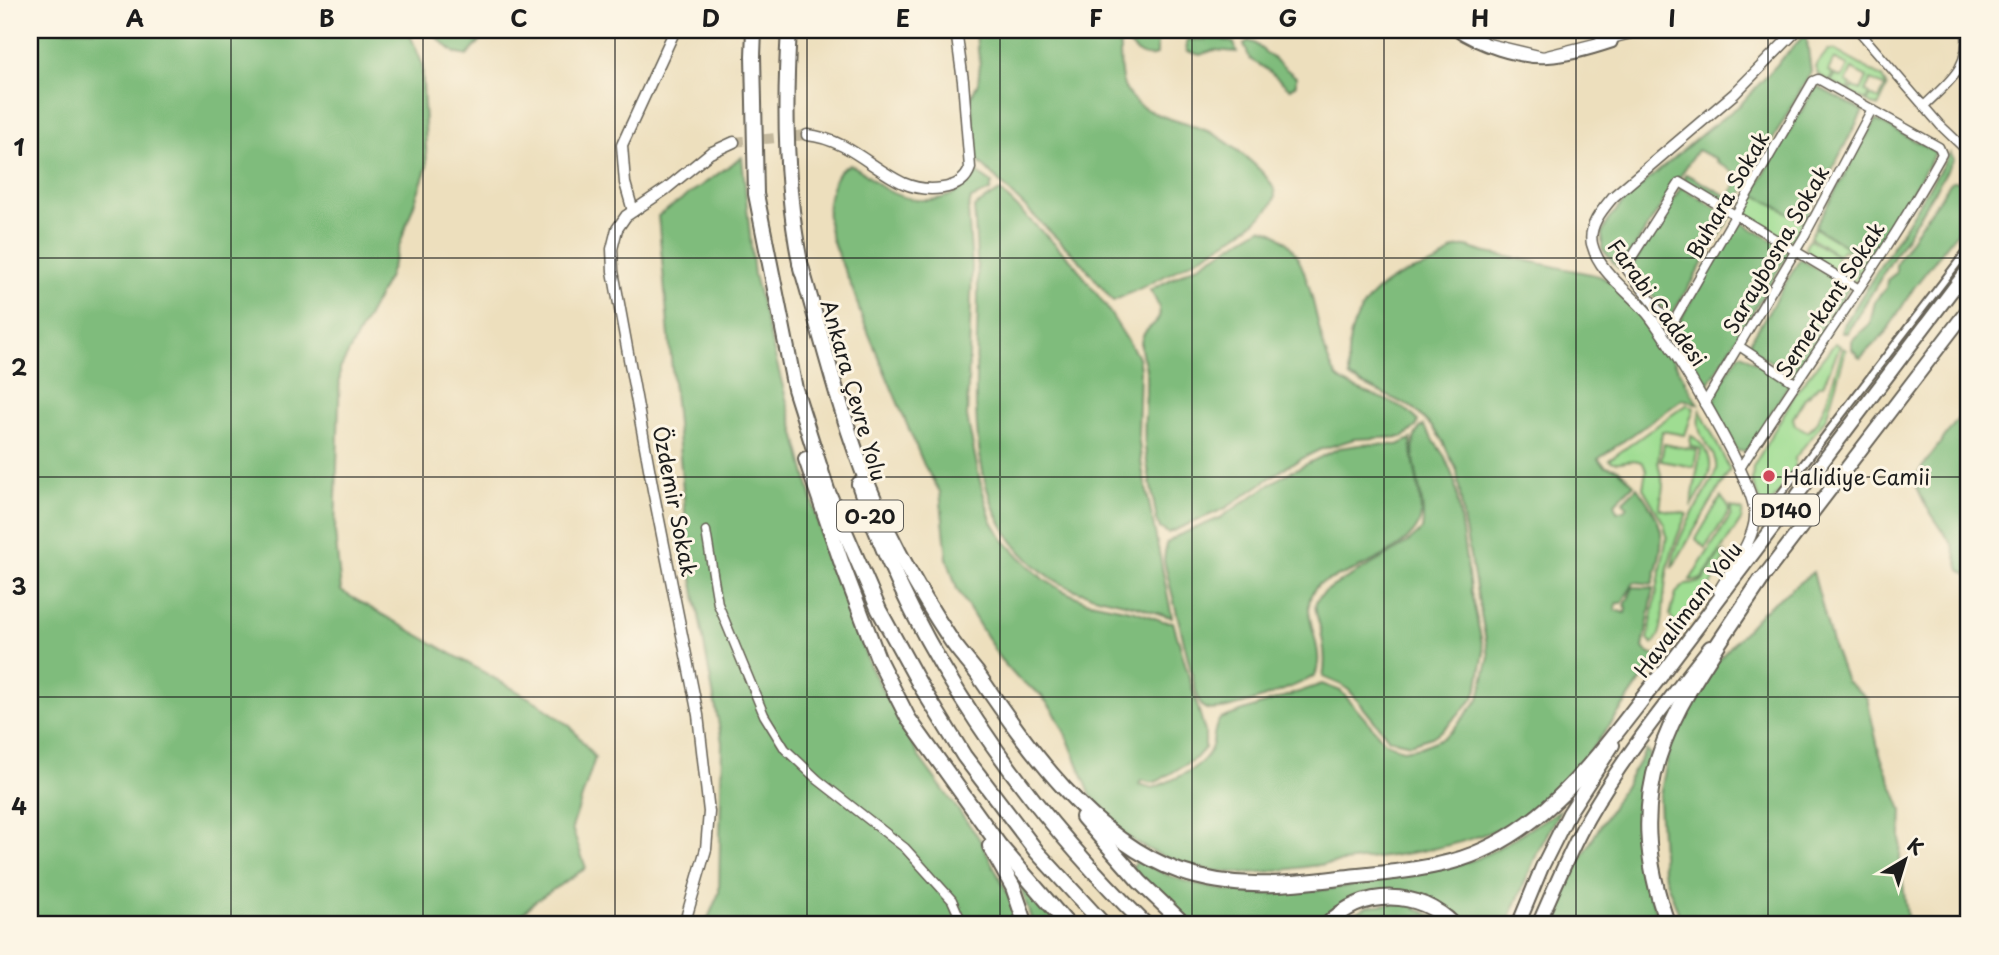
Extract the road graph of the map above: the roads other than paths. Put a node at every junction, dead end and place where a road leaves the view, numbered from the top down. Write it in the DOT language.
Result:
graph roads {
  1 [pos="675,30"];
  2 [pos="754,30"];
  3 [pos="789,30"];
  4 [pos="956,30"];
  5 [pos="1453,30"];
  6 [pos="1461,30"];
  7 [pos="1592,30"];
  8 [pos="1647,30"];
  9 [pos="1797,30"];
  10 [pos="1858,30"];
  11 [pos="1966,30"];
  12 [pos="1611,40"];
  13 [pos="1924,106"];
  14 [pos="1872,109"];
  15 [pos="807,135"];
  16 [pos="734,142"];
  17 [pos="1964,148"];
  18 [pos="756,194"];
  19 [pos="633,211"];
  20 [pos="1736,215"];
  21 [pos="1969,248"];
  22 [pos="1796,251"];
  23 [pos="800,263"];
  24 [pos="1969,268"];
  25 [pos="1860,289"];
  26 [pos="1969,308"];
  27 [pos="1739,346"];
  28 [pos="1795,383"];
  29 [pos="1704,404"];
  30 [pos="1739,470"];
  31 [pos="1755,509"];
  32 [pos="1785,511"];
  33 [pos="706,531"];
  34 [pos="1761,580"];
  35 [pos="1705,616"];
  36 [pos="1661,675"];
  37 [pos="908,718"];
  38 [pos="1023,739"];
  39 [pos="684,925"];
  40 [pos="963,925"];
  41 [pos="1026,925"];
  42 [pos="1069,925"];
  43 [pos="1104,925"];
  44 [pos="1146,925"];
  45 [pos="1185,925"];
  46 [pos="1327,925"];
  47 [pos="1454,925"];
  48 [pos="1518,925"];
  49 [pos="1538,925"];
  50 [pos="1668,925"];
  1 -- 19 [label="street"];
  2 -- 18 [label="highway, O-20"];
  3 -- 23 [label="highway, Ankara Çevre Yolu / O-20"];
  4 -- 15 [label="street"];
  5 -- 12 [label="street"];
  6 -- 12 [label="street"];
  7 -- 12 [label="street"];
  8 -- 12 [label="street"];
  9 -- 29 [label="street, Farabi Caddesi"];
  10 -- 13 [label="street"];
  11 -- 13 [label="street"];
  13 -- 17 [label="street"];
  14 -- 20 [label="street, Buhara Sokak"];
  14 -- 22 [label="street, Saraybosna Sokak"];
  14 -- 25 [label="street, Semerkant Sokak"];
  16 -- 19 [label="street, Özdemir Sokak"];
  18 -- 37 [label="highway"];
  18 -- 43 [label="highway, O-20"];
  19 -- 39 [label="street, Özdemir Sokak"];
  20 -- 20 [label="street, Buhara Sokak"];
  20 -- 22 [label="street"];
  21 -- 31 [label="street"];
  22 -- 25 [label="street"];
  22 -- 27 [label="street, Saraybosna Sokak"];
  23 -- 38 [label="highway"];
  23 -- 44 [label="highway, Ankara Çevre Yolu / O-20"];
  24 -- 32 [label="highway, Havalimanı Yolu / D140"];
  25 -- 28 [label="street, Semerkant Sokak"];
  26 -- 34 [label="highway, Havalimanı Yolu / D140"];
  27 -- 28 [label="street"];
  27 -- 29 [label="street, Saraybosna Sokak"];
  28 -- 30 [label="street, Semerkant Sokak"];
  29 -- 30 [label="street, Farabi Caddesi"];
  30 -- 31 [label="street, Farabi Caddesi"];
  31 -- 32 [label="street"];
  31 -- 35 [label="street"];
  32 -- 35 [label="highway, Havalimanı Yolu / D140"];
  33 -- 40 [label="street"];
  34 -- 49 [label="highway, Havalimanı Yolu / D140"];
  34 -- 50 [label="highway"];
  35 -- 36 [label="highway, Havalimanı Yolu / D140"];
  36 -- 38 [label="highway"];
  36 -- 48 [label="highway, Havalimanı Yolu / D140"];
  37 -- 41 [label="highway"];
  37 -- 42 [label="highway"];
  38 -- 45 [label="highway"];
  46 -- 47 [label="highway"];
}
